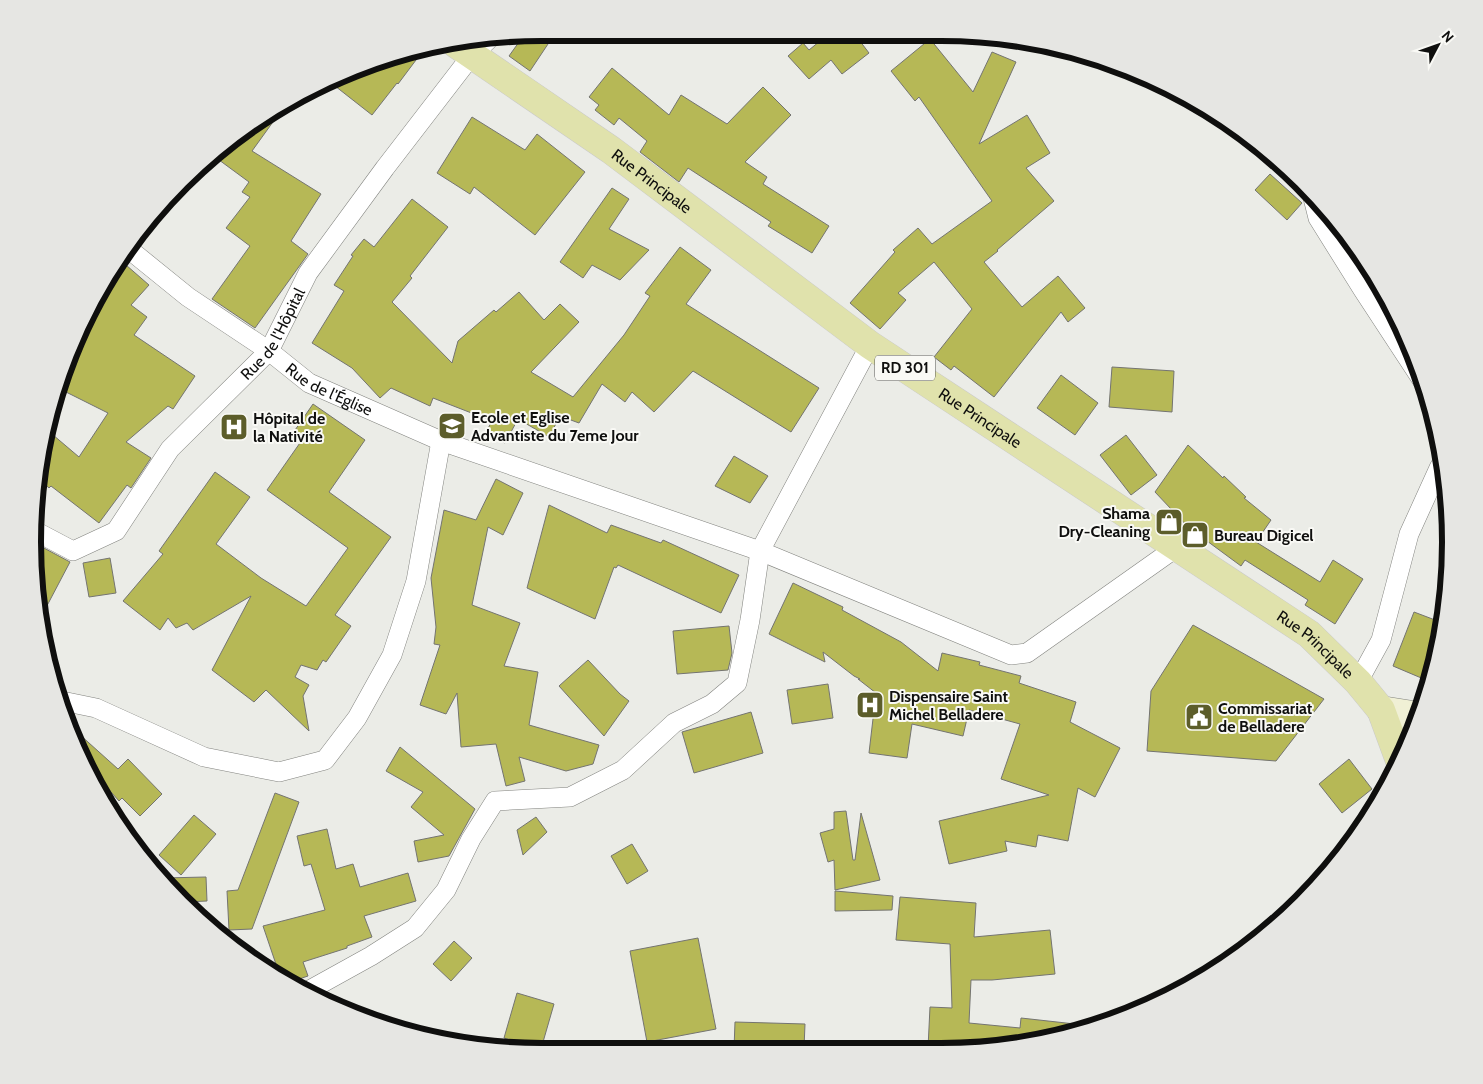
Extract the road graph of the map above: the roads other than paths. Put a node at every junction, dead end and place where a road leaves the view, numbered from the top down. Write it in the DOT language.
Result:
graph roads {
  1 [pos="471,47"];
  2 [pos="473,47"];
  3 [pos="1316,211"];
  4 [pos="134,253"];
  5 [pos="870,345"];
  6 [pos="269,351"];
  7 [pos="1406,356"];
  8 [pos="441,441"];
  9 [pos="1436,474"];
  10 [pos="41,534"];
  11 [pos="1177,547"];
  12 [pos="760,551"];
  13 [pos="1358,682"];
  14 [pos="68,702"];
  15 [pos="1381,710"];
  16 [pos="1411,715"];
  17 [pos="1396,751"];
  18 [pos="314,987"];
  1 -- 6 [label="street, Rue de l'Hôpital"];
  2 -- 5 [label="main road, Rue Principale / RD 301"];
  3 -- 7 [label="street"];
  4 -- 6 [label="street, Rue de l'Église"];
  5 -- 11 [label="main road, Rue Principale / RD 301"];
  5 -- 12 [label="street"];
  6 -- 8 [label="street, Rue de l'Église"];
  6 -- 10 [label="street, Rue de l'Hôpital"];
  8 -- 12 [label="street, Rue de l'Église"];
  8 -- 14 [label="street"];
  9 -- 13 [label="street"];
  11 -- 12 [label="street, Rue de l'Église"];
  11 -- 13 [label="main road, Rue Principale / RD 301"];
  12 -- 18 [label="street"];
  13 -- 15 [label="main road, RD 301"];
  15 -- 16 [label="street"];
  15 -- 17 [label="main road, RD 301"];
}
